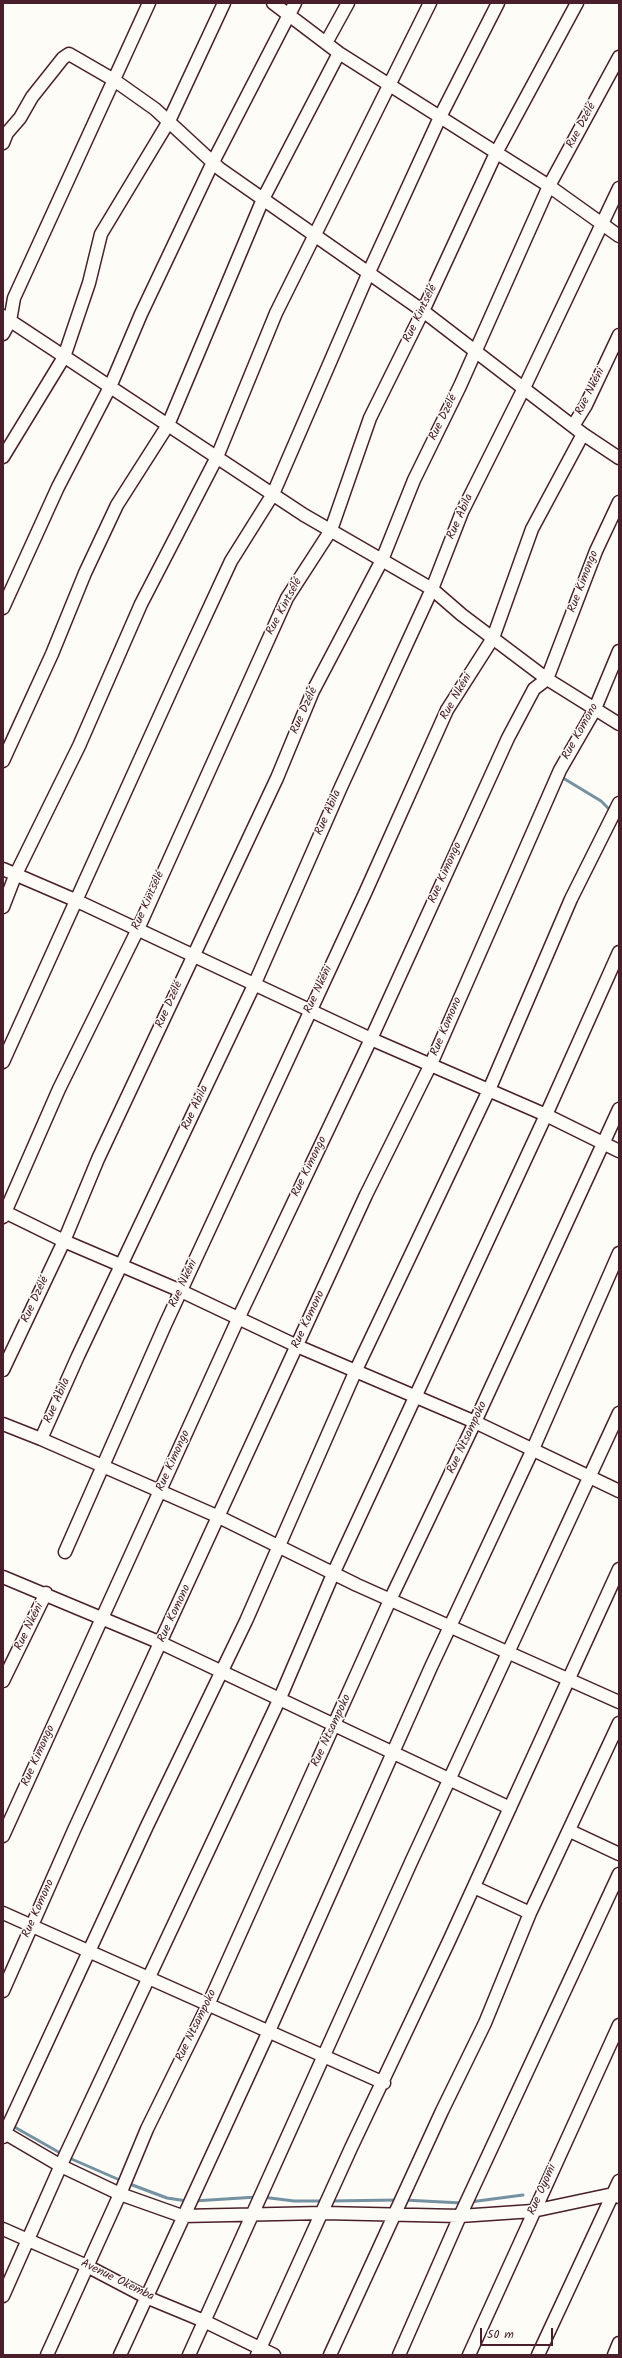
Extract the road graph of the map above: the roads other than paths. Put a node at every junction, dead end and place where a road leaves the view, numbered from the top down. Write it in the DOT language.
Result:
graph roads {
  1 [pos="149,3"];
  2 [pos="224,3"];
  3 [pos="273,3"];
  4 [pos="295,3"];
  5 [pos="348,3"];
  6 [pos="430,3"];
  7 [pos="498,3"];
  8 [pos="577,3"];
  9 [pos="289,14"];
  10 [pos="326,43"];
  11 [pos="339,53"];
  12 [pos="619,57"];
  13 [pos="114,80"];
  14 [pos="389,82"];
  15 [pos="441,115"];
  16 [pos="169,120"];
  17 [pos="3,144"];
  18 [pos="496,153"];
  19 [pos="213,162"];
  20 [pos="550,186"];
  21 [pos="619,188"];
  22 [pos="263,199"];
  23 [pos="602,224"];
  24 [pos="315,234"];
  25 [pos="619,236"];
  26 [pos="369,272"];
  27 [pos="423,311"];
  28 [pos="7,318"];
  29 [pos="3,334"];
  30 [pos="619,335"];
  31 [pos="474,351"];
  32 [pos="64,357"];
  33 [pos="110,387"];
  34 [pos="524,388"];
  35 [pos="168,425"];
  36 [pos="573,426"];
  37 [pos="583,434"];
  38 [pos="3,457"];
  39 [pos="217,457"];
  40 [pos="619,458"];
  41 [pos="273,494"];
  42 [pos="619,502"];
  43 [pos="331,530"];
  44 [pos="382,560"];
  45 [pos="432,589"];
  46 [pos="3,608"];
  47 [pos="493,638"];
  48 [pos="619,651"];
  49 [pos="547,679"];
  50 [pos="594,711"];
  51 [pos="619,724"];
  52 [pos="3,761"];
  53 [pos="619,803"];
  54 [pos="3,869"];
  55 [pos="15,876"];
  56 [pos="75,900"];
  57 [pos="3,907"];
  58 [pos="138,928"];
  59 [pos="619,952"];
  60 [pos="193,954"];
  61 [pos="255,984"];
  62 [pos="310,1009"];
  63 [pos="371,1039"];
  64 [pos="3,1062"];
  65 [pos="431,1064"];
  66 [pos="489,1090"];
  67 [pos="619,1109"];
  68 [pos="546,1115"];
  69 [pos="603,1143"];
  70 [pos="619,1151"];
  71 [pos="4,1213"];
  72 [pos="64,1241"];
  73 [pos="619,1253"];
  74 [pos="122,1265"];
  75 [pos="181,1291"];
  76 [pos="238,1318"];
  77 [pos="296,1346"];
  78 [pos="3,1370"];
  79 [pos="356,1370"];
  80 [pos="415,1396"];
  81 [pos="619,1413"];
  82 [pos="475,1422"];
  83 [pos="3,1424"];
  84 [pos="42,1439"];
  85 [pos="534,1449"];
  86 [pos="102,1467"];
  87 [pos="590,1477"];
  88 [pos="619,1491"];
  89 [pos="160,1492"];
  90 [pos="219,1517"];
  91 [pos="278,1546"];
  92 [pos="65,1552"];
  93 [pos="619,1569"];
  94 [pos="333,1574"];
  95 [pos="3,1577"];
  96 [pos="46,1593"];
  97 [pos="390,1600"];
  98 [pos="102,1618"];
  99 [pos="450,1626"];
  100 [pos="161,1643"];
  101 [pos="509,1652"];
  102 [pos="220,1671"];
  103 [pos="568,1679"];
  104 [pos="3,1682"];
  105 [pos="280,1698"];
  106 [pos="619,1702"];
  107 [pos="619,1722"];
  108 [pos="335,1725"];
  109 [pos="393,1752"];
  110 [pos="450,1778"];
  111 [pos="510,1808"];
  112 [pos="570,1831"];
  113 [pos="3,1836"];
  114 [pos="619,1854"];
  115 [pos="619,1874"];
  116 [pos="474,1887"];
  117 [pos="3,1913"];
  118 [pos="530,1913"];
  119 [pos="31,1926"];
  120 [pos="90,1952"];
  121 [pos="149,1979"];
  122 [pos="3,1991"];
  123 [pos="208,2005"];
  124 [pos="619,2025"];
  125 [pos="268,2031"];
  126 [pos="324,2057"];
  127 [pos="384,2083"];
  128 [pos="4,2134"];
  129 [pos="61,2166"];
  130 [pos="619,2181"];
  131 [pos="120,2194"];
  132 [pos="616,2196"];
  133 [pos="534,2211"];
  134 [pos="323,2213"];
  135 [pos="395,2213"];
  136 [pos="251,2214"];
  137 [pos="182,2216"];
  138 [pos="460,2216"];
  139 [pos="3,2229"];
  140 [pos="28,2240"];
  141 [pos="87,2266"];
  142 [pos="3,2296"];
  143 [pos="146,2297"];
  144 [pos="204,2321"];
  145 [pos="619,2343"];
  146 [pos="259,2351"];
  147 [pos="47,2355"];
  148 [pos="120,2355"];
  149 [pos="189,2355"];
  150 [pos="274,2355"];
  151 [pos="330,2355"];
  152 [pos="399,2355"];
  153 [pos="469,2355"];
  154 [pos="538,2355"];
  155 [pos="614,2355"];
  1 -- 13 [label="street"];
  2 -- 16 [label="street"];
  3 -- 9 [label="street"];
  4 -- 9 [label="street"];
  5 -- 10 [label="street"];
  6 -- 14 [label="street"];
  7 -- 15 [label="street"];
  8 -- 18 [label="street, Rue Kintsélé"];
  9 -- 10 [label="street"];
  9 -- 19 [label="street"];
  10 -- 11 [label="street"];
  11 -- 14 [label="street"];
  11 -- 22 [label="street"];
  12 -- 20 [label="street, Rue Dzélé"];
  13 -- 16 [label="street"];
  13 -- 17 [label="street"];
  13 -- 28 [label="street"];
  14 -- 15 [label="street"];
  14 -- 24 [label="street"];
  15 -- 18 [label="street"];
  15 -- 26 [label="street"];
  16 -- 19 [label="street"];
  16 -- 32 [label="street"];
  18 -- 20 [label="street"];
  18 -- 27 [label="street, Rue Kintsélé"];
  19 -- 22 [label="street"];
  19 -- 33 [label="street"];
  20 -- 23 [label="street"];
  20 -- 31 [label="street, Rue Dzélé"];
  21 -- 23 [label="street, Rue Abila"];
  22 -- 24 [label="street"];
  22 -- 35 [label="street"];
  23 -- 25 [label="street"];
  23 -- 34 [label="street, Rue Abila"];
  24 -- 26 [label="street"];
  24 -- 39 [label="street"];
  26 -- 27 [label="street"];
  26 -- 41 [label="street"];
  27 -- 31 [label="street"];
  27 -- 43 [label="street, Rue Kintsélé"];
  28 -- 29 [label="street"];
  28 -- 32 [label="street"];
  30 -- 36 [label="street, Rue Nkéni"];
  31 -- 34 [label="street"];
  31 -- 44 [label="street, Rue Dzélé"];
  32 -- 33 [label="street"];
  32 -- 38 [label="street"];
  33 -- 35 [label="street"];
  33 -- 46 [label="street"];
  34 -- 36 [label="street"];
  34 -- 45 [label="street, Rue Abila"];
  35 -- 39 [label="street"];
  35 -- 52 [label="street"];
  36 -- 37 [label="street"];
  37 -- 40 [label="street"];
  37 -- 47 [label="street, Rue Nkéni"];
  39 -- 41 [label="street"];
  39 -- 55 [label="street"];
  41 -- 43 [label="street"];
  41 -- 56 [label="street"];
  42 -- 49 [label="street, Rue Kimongo"];
  43 -- 44 [label="street"];
  43 -- 58 [label="street, Rue Kintsélé"];
  44 -- 45 [label="street"];
  44 -- 60 [label="street, Rue Dzélé"];
  45 -- 47 [label="street"];
  45 -- 61 [label="street, Rue Abila"];
  47 -- 49 [label="street"];
  47 -- 62 [label="street, Rue Nkéni"];
  48 -- 50 [label="street, Rue Komono"];
  49 -- 50 [label="street"];
  49 -- 63 [label="street, Rue Kimongo"];
  50 -- 51 [label="street"];
  50 -- 65 [label="street, Rue Komono"];
  53 -- 66 [label="street"];
  54 -- 55 [label="street"];
  55 -- 56 [label="street"];
  55 -- 57 [label="street"];
  56 -- 58 [label="street"];
  56 -- 64 [label="street"];
  58 -- 60 [label="street"];
  58 -- 71 [label="street, Rue Kintsélé"];
  59 -- 68 [label="street"];
  60 -- 61 [label="street"];
  60 -- 72 [label="street, Rue Dzélé"];
  61 -- 62 [label="street"];
  61 -- 74 [label="street, Rue Abila"];
  62 -- 63 [label="street"];
  62 -- 75 [label="street, Rue Nkéni"];
  63 -- 65 [label="street"];
  63 -- 76 [label="street, Rue Kimongo"];
  65 -- 66 [label="street"];
  65 -- 77 [label="street, Rue Komono"];
  66 -- 68 [label="street"];
  66 -- 79 [label="street"];
  67 -- 69 [label="street, Rue Ntsampoko"];
  68 -- 69 [label="street"];
  68 -- 80 [label="street"];
  69 -- 70 [label="street"];
  69 -- 82 [label="street, Rue Ntsampoko"];
  71 -- 72 [label="street"];
  72 -- 74 [label="street"];
  72 -- 78 [label="street, Rue Dzélé"];
  73 -- 85 [label="street"];
  74 -- 75 [label="street"];
  74 -- 84 [label="street, Rue Abila"];
  75 -- 76 [label="street"];
  75 -- 86 [label="street, Rue Nkéni"];
  76 -- 77 [label="street"];
  76 -- 89 [label="street, Rue Kimongo"];
  77 -- 79 [label="street"];
  77 -- 90 [label="street, Rue Komono"];
  79 -- 80 [label="street"];
  79 -- 91 [label="street"];
  80 -- 82 [label="street"];
  80 -- 94 [label="street"];
  81 -- 87 [label="street"];
  82 -- 85 [label="street"];
  82 -- 97 [label="street, Rue Ntsampoko"];
  83 -- 84 [label="street"];
  84 -- 86 [label="street"];
  85 -- 87 [label="street"];
  85 -- 99 [label="street"];
  86 -- 89 [label="street"];
  86 -- 92 [label="street, Rue Nkéni"];
  87 -- 88 [label="street"];
  87 -- 101 [label="street"];
  89 -- 90 [label="street"];
  89 -- 98 [label="street, Rue Kimongo"];
  90 -- 91 [label="street"];
  90 -- 100 [label="street, Rue Komono"];
  91 -- 94 [label="street"];
  91 -- 102 [label="street"];
  93 -- 103 [label="street"];
  94 -- 97 [label="street"];
  94 -- 105 [label="street"];
  95 -- 96 [label="street"];
  96 -- 98 [label="street"];
  96 -- 104 [label="street, Rue Nkéni"];
  97 -- 99 [label="street"];
  97 -- 108 [label="street, Rue Ntsampoko"];
  98 -- 100 [label="street"];
  98 -- 113 [label="street, Rue Kimongo"];
  99 -- 101 [label="street"];
  99 -- 109 [label="street"];
  100 -- 102 [label="street"];
  100 -- 119 [label="street, Rue Komono"];
  101 -- 103 [label="street"];
  101 -- 110 [label="street"];
  102 -- 105 [label="street"];
  102 -- 120 [label="street"];
  103 -- 106 [label="street"];
  103 -- 111 [label="street"];
  105 -- 108 [label="street"];
  105 -- 121 [label="street"];
  107 -- 112 [label="street"];
  108 -- 109 [label="street"];
  108 -- 123 [label="street, Rue Ntsampoko"];
  109 -- 110 [label="street"];
  109 -- 125 [label="street"];
  110 -- 111 [label="street"];
  110 -- 126 [label="street"];
  111 -- 116 [label="street"];
  112 -- 114 [label="street"];
  112 -- 118 [label="street"];
  115 -- 138 [label="street"];
  116 -- 118 [label="street"];
  116 -- 127 [label="street"];
  117 -- 119 [label="street"];
  118 -- 135 [label="street"];
  119 -- 120 [label="street"];
  119 -- 122 [label="street, Rue Komono"];
  120 -- 121 [label="street"];
  120 -- 128 [label="street"];
  121 -- 123 [label="street"];
  121 -- 129 [label="street"];
  123 -- 125 [label="street"];
  123 -- 131 [label="street, Rue Ntsampoko"];
  124 -- 133 [label="street, Rue Oyomi"];
  125 -- 126 [label="street"];
  125 -- 137 [label="street"];
  126 -- 127 [label="street"];
  126 -- 136 [label="street"];
  127 -- 134 [label="street"];
  128 -- 129 [label="street"];
  129 -- 131 [label="street"];
  129 -- 140 [label="street"];
  130 -- 132 [label="street"];
  131 -- 137 [label="street"];
  131 -- 141 [label="street, Rue Ntsampoko"];
  132 -- 133 [label="street"];
  132 -- 154 [label="street"];
  133 -- 138 [label="street"];
  133 -- 153 [label="street, Rue Oyomi"];
  134 -- 135 [label="street"];
  134 -- 136 [label="street"];
  134 -- 146 [label="street"];
  135 -- 138 [label="street"];
  135 -- 151 [label="street"];
  136 -- 137 [label="street"];
  136 -- 144 [label="street"];
  137 -- 143 [label="street"];
  138 -- 152 [label="street"];
  139 -- 140 [label="street, Avenue Okemba"];
  140 -- 141 [label="street, Avenue Okemba"];
  140 -- 142 [label="street"];
  141 -- 143 [label="street, Avenue Okemba"];
  141 -- 147 [label="street, Rue Ntsampoko"];
  143 -- 144 [label="street, Avenue Okemba"];
  143 -- 148 [label="street"];
  144 -- 146 [label="street, Avenue Okemba"];
  144 -- 149 [label="street"];
  145 -- 155 [label="street"];
  146 -- 150 [label="street, Avenue Okemba"];
}
